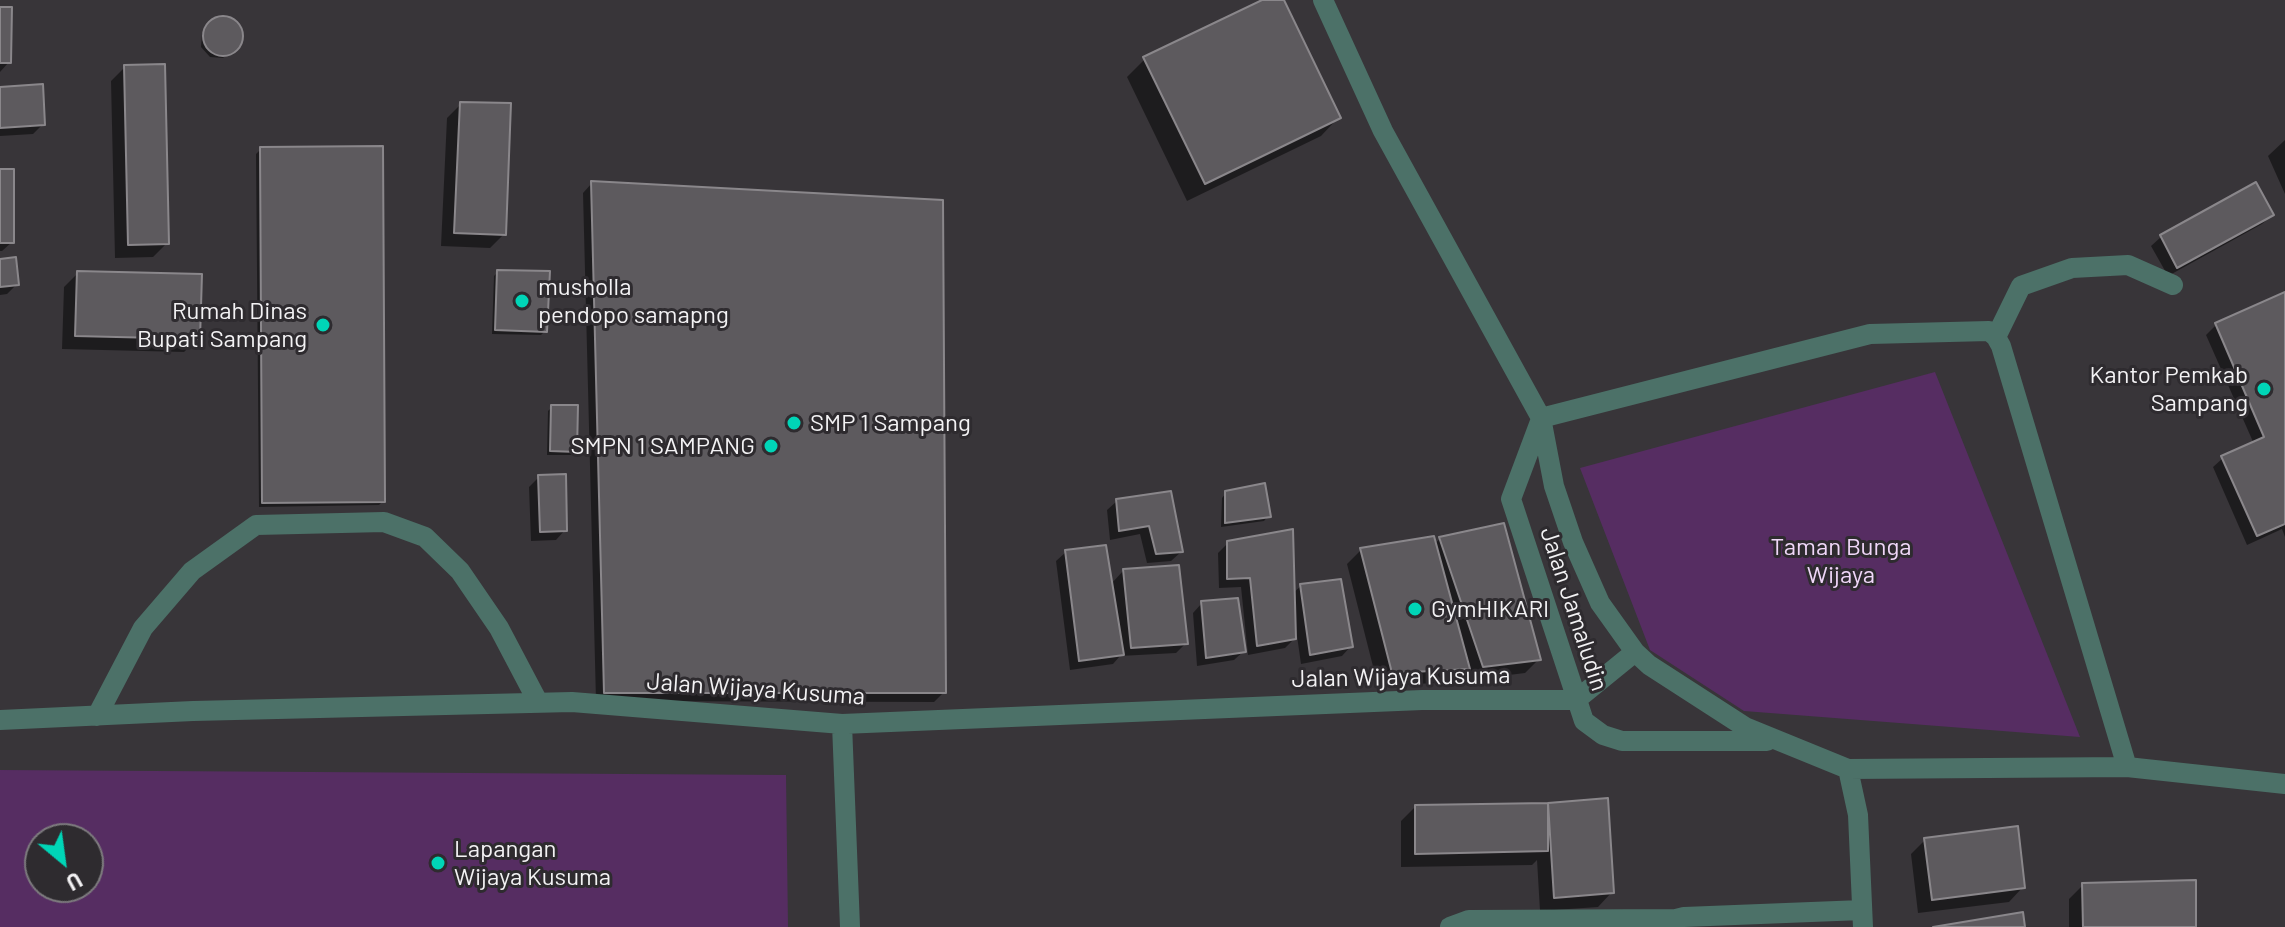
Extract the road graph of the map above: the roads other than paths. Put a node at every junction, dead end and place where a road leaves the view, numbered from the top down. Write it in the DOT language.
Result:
graph roads {
  1 [pos="1323,0"];
  2 [pos="2173,285"];
  3 [pos="1996,337"];
  4 [pos="1541,418"];
  5 [pos="1635,652"];
  6 [pos="1576,700"];
  7 [pos="538,702"];
  8 [pos="97,716"];
  9 [pos="0,720"];
  10 [pos="842,724"];
  11 [pos="1775,741"];
  12 [pos="2127,767"];
  13 [pos="1848,769"];
  14 [pos="2285,784"];
  15 [pos="1863,919"];
  16 [pos="1675,923"];
  17 [pos="850,927"];
  18 [pos="1450,927"];
  1 -- 4 [label="street, Jalan Jamaludin"];
  2 -- 3 [label="street"];
  3 -- 4 [label="street"];
  3 -- 12 [label="street"];
  4 -- 5 [label="street, Jalan Jamaludin"];
  4 -- 6 [label="street, Jalan Jamaludin"];
  5 -- 6 [label="street"];
  5 -- 11 [label="street, Jalan Jamaludin"];
  6 -- 10 [label="street, Jalan Wijaya Kusuma"];
  6 -- 11 [label="street, Jalan Jamaludin"];
  7 -- 8 [label="street, Jalan Wijaya Kusuma"];
  7 -- 8 [label="street"];
  7 -- 10 [label="street, Jalan Wijaya Kusuma"];
  8 -- 9 [label="street, Jalan Wijaya Kusuma"];
  10 -- 17 [label="street"];
  11 -- 13 [label="street, Jalan Jamaludin"];
  12 -- 13 [label="street"];
  12 -- 14 [label="street"];
  13 -- 15 [label="street"];
  15 -- 16 [label="street"];
  16 -- 18 [label="street"];
}
